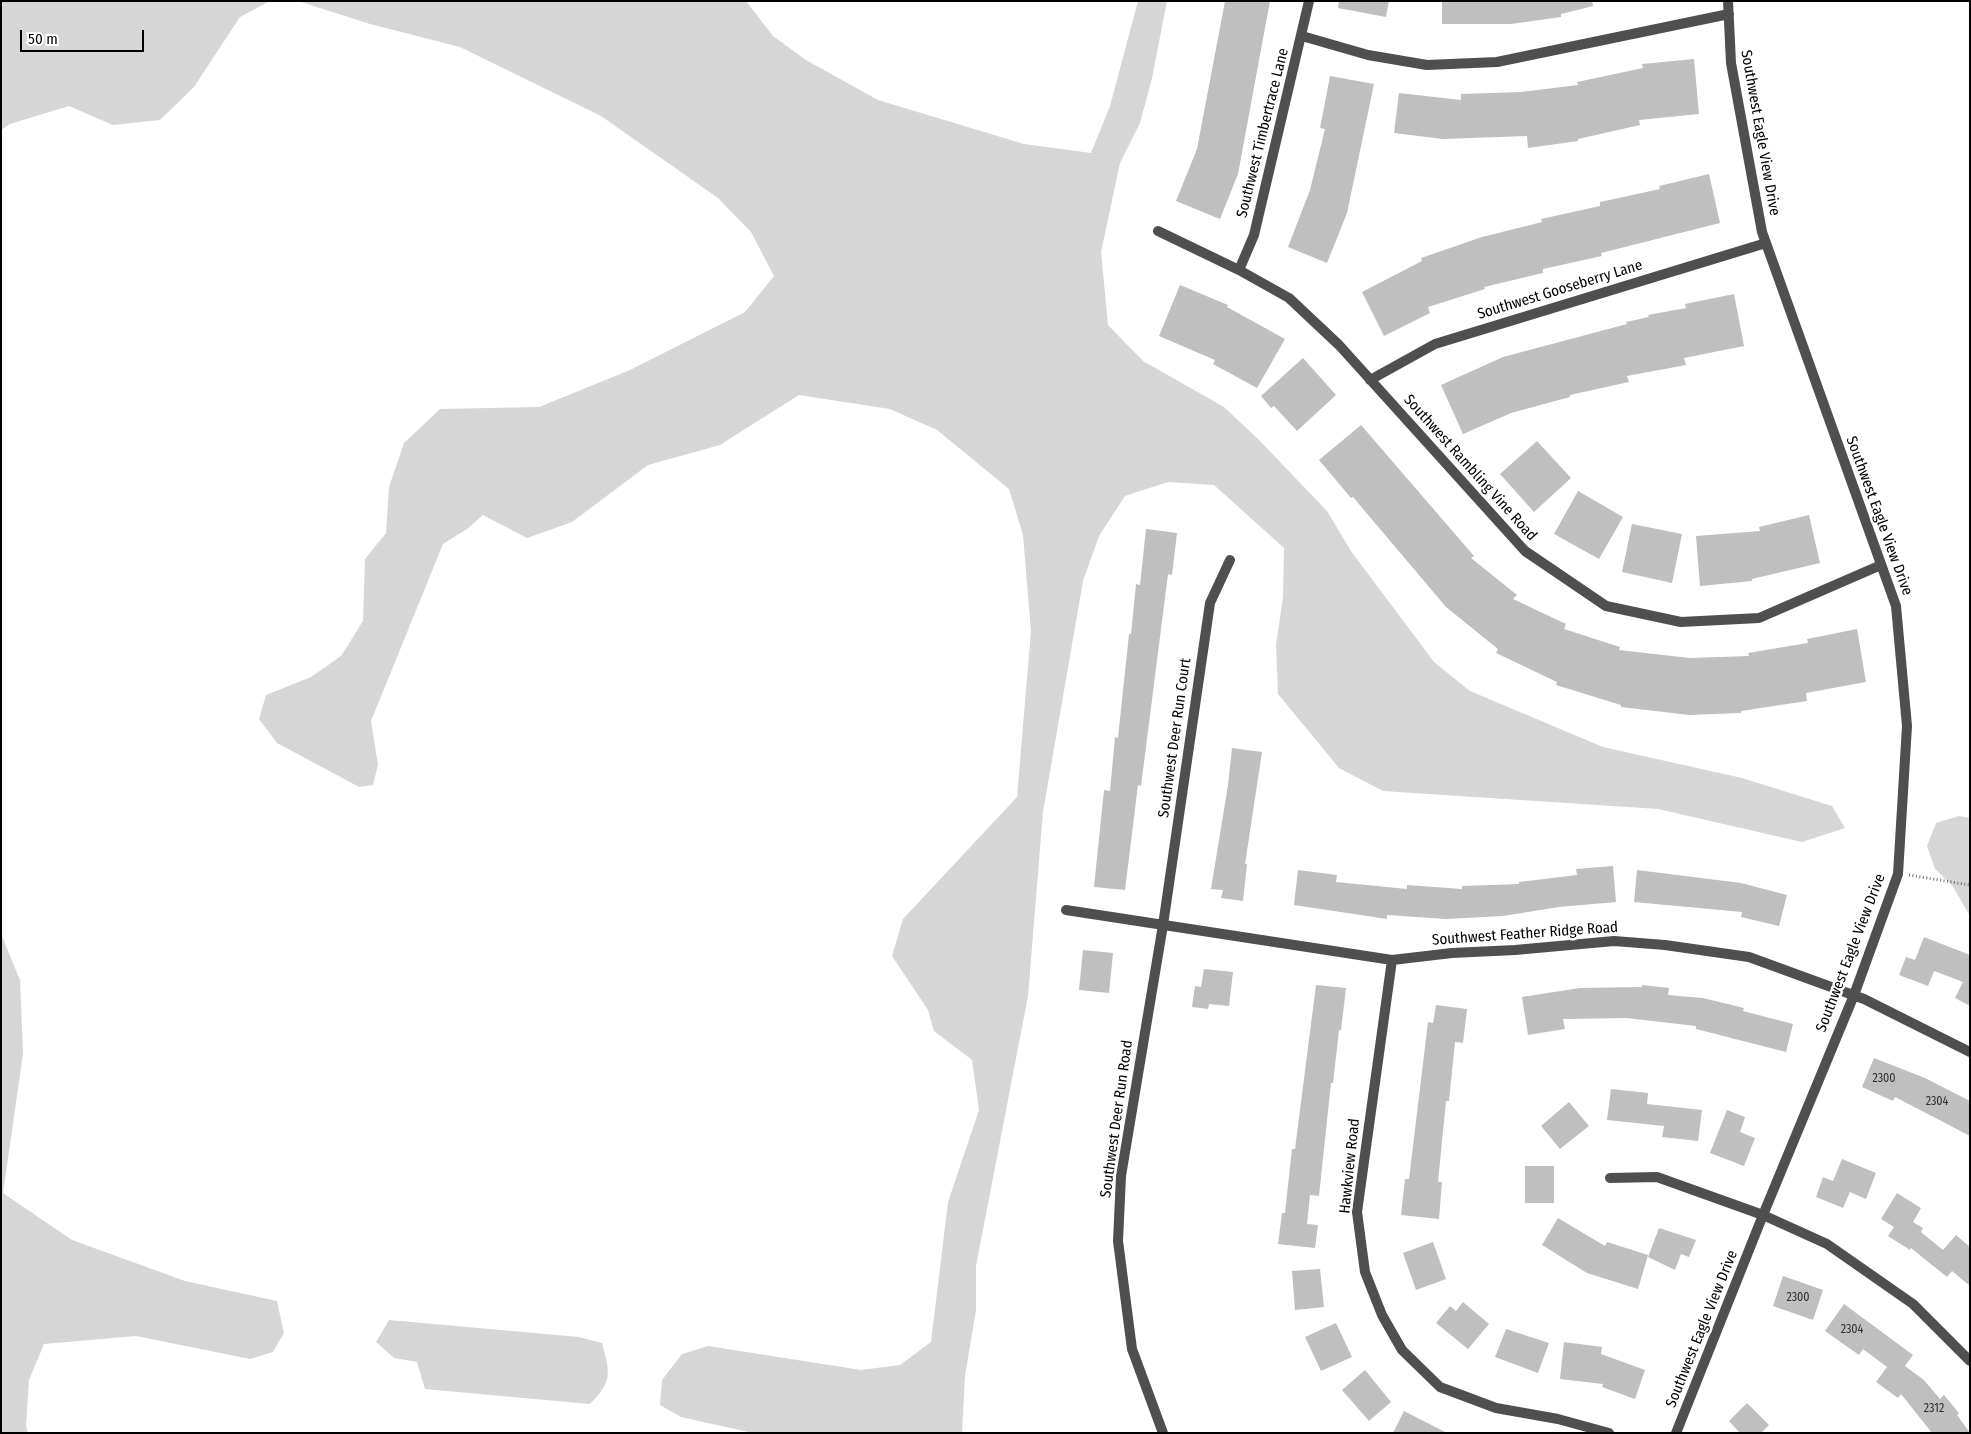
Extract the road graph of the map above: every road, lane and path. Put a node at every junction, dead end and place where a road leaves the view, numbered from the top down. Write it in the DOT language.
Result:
graph roads {
  1 [pos="1309,1"];
  2 [pos="1728,1"];
  3 [pos="1729,14"];
  4 [pos="1302,36"];
  5 [pos="1158,231"];
  6 [pos="1766,243"];
  7 [pos="1239,270"];
  8 [pos="1370,380"];
  9 [pos="1230,560"];
  10 [pos="1881,565"];
  11 [pos="1898,874"];
  12 [pos="1970,886"];
  13 [pos="1066,910"];
  14 [pos="1163,925"];
  15 [pos="1392,960"];
  16 [pos="1854,995"];
  17 [pos="1970,1052"];
  18 [pos="1610,1178"];
  19 [pos="1762,1215"];
  20 [pos="1970,1361"];
  21 [pos="1160,1432"];
  22 [pos="1609,1433"];
  23 [pos="1676,1433"];
  1 -- 4 [label="street, Southwest Timbertrace Lane"];
  2 -- 3 [label="street, Southwest Eagle View Drive"];
  3 -- 4 [label="street"];
  3 -- 6 [label="street, Southwest Eagle View Drive"];
  4 -- 7 [label="street, Southwest Timbertrace Lane"];
  5 -- 7 [label="street, Southwest Rambling Vine Road"];
  6 -- 8 [label="street, Southwest Gooseberry Lane"];
  6 -- 10 [label="street, Southwest Eagle View Drive"];
  7 -- 8 [label="street, Southwest Rambling Vine Road"];
  8 -- 10 [label="street, Southwest Rambling Vine Road"];
  9 -- 14 [label="street, Southwest Deer Run Court"];
  10 -- 11 [label="street, Southwest Eagle View Drive"];
  11 -- 12 [label="path"];
  11 -- 16 [label="street, Southwest Eagle View Drive"];
  13 -- 14 [label="street, Southwest Feather Ridge Road"];
  14 -- 15 [label="street, Southwest Feather Ridge Road"];
  14 -- 21 [label="street, Southwest Deer Run Road"];
  15 -- 16 [label="street, Southwest Feather Ridge Road"];
  15 -- 22 [label="street, Hawkview Road"];
  16 -- 17 [label="street, Southwest Feather Ridge Road"];
  16 -- 19 [label="street, Southwest Eagle View Drive"];
  18 -- 19 [label="street"];
  19 -- 20 [label="street"];
  19 -- 23 [label="street, Southwest Eagle View Drive"];
}
